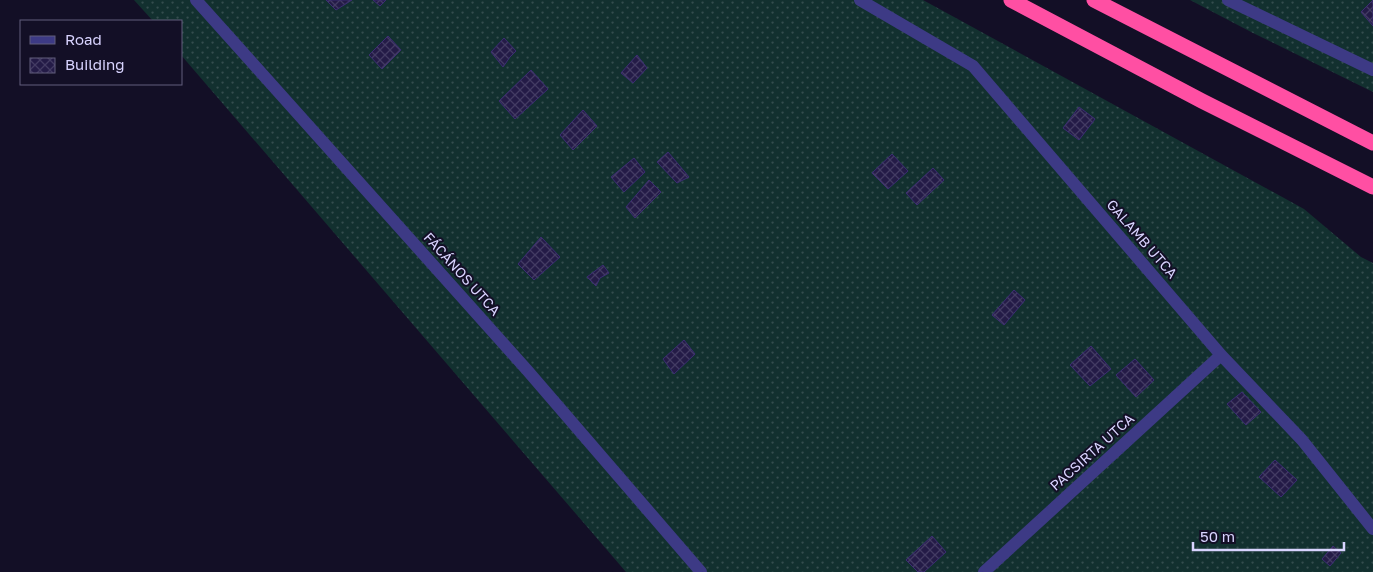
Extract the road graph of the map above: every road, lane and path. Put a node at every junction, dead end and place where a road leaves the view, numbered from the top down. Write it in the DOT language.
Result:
graph roads {
  1 [pos="196,0"];
  2 [pos="860,0"];
  3 [pos="1011,0"];
  4 [pos="1094,0"];
  5 [pos="1228,0"];
  6 [pos="1373,70"];
  7 [pos="1373,143"];
  8 [pos="1373,187"];
  9 [pos="1222,355"];
  10 [pos="1373,529"];
  11 [pos="701,572"];
  12 [pos="984,572"];
  1 -- 11 [label="street, FÁCÁNOS UTCA"];
  2 -- 9 [label="street, GALAMB UTCA"];
  3 -- 8 [label="highway"];
  4 -- 7 [label="highway"];
  5 -- 6 [label="street"];
  9 -- 10 [label="street, GALAMB UTCA"];
  9 -- 12 [label="street, PACSIRTA UTCA"];
}
